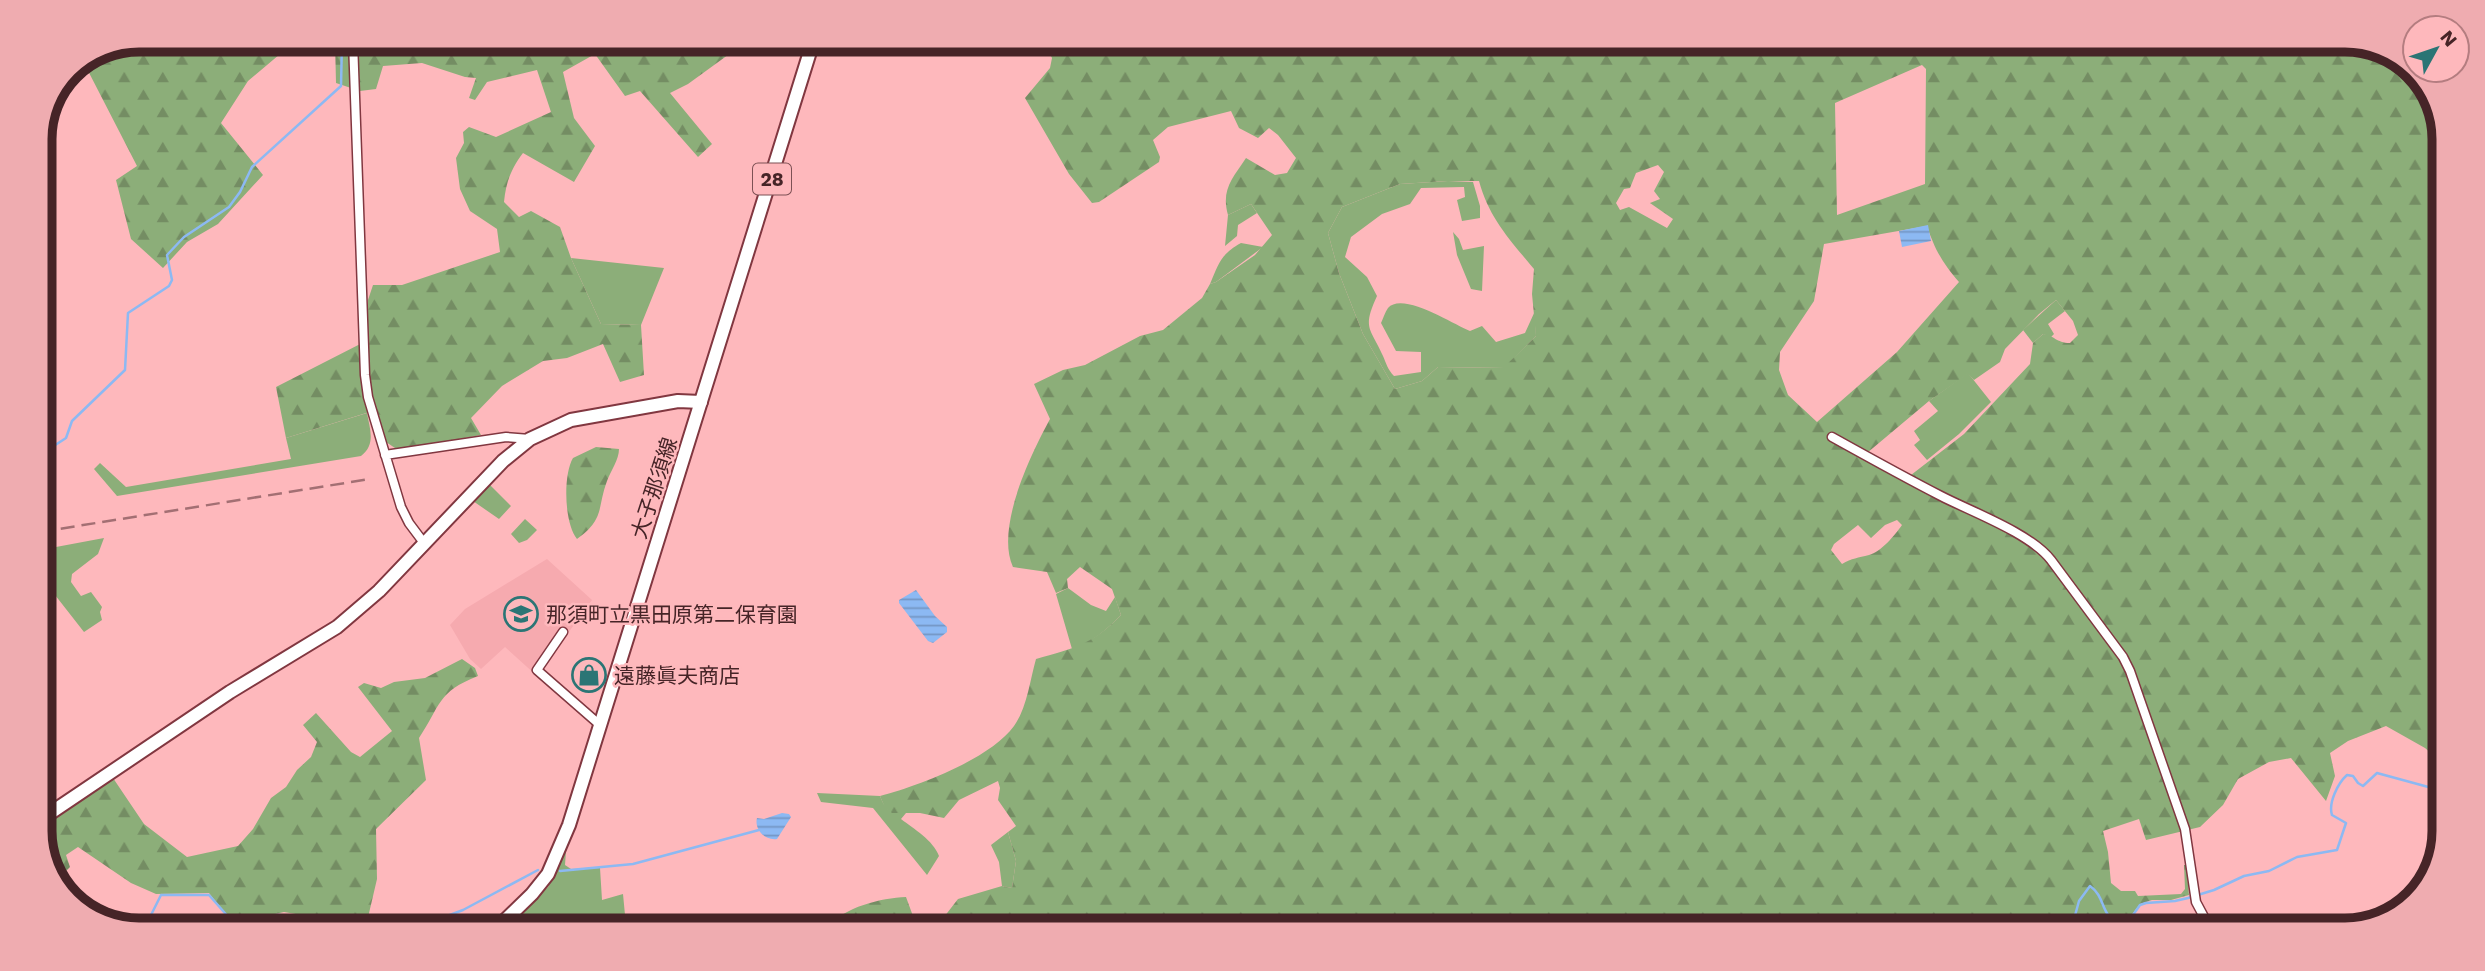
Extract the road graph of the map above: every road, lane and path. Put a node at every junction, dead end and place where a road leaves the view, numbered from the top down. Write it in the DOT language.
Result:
graph roads {
  1 [pos="353,52"];
  2 [pos="810,52"];
  3 [pos="701,402"];
  4 [pos="1832,437"];
  5 [pos="530,439"];
  6 [pos="385,455"];
  7 [pos="424,543"];
  8 [pos="563,632"];
  9 [pos="600,725"];
  10 [pos="53,811"];
  11 [pos="507,918"];
  12 [pos="2205,918"];
  1 -- 6 [label="street"];
  2 -- 3 [label="main road, 大子那須線 / 28"];
  3 -- 5 [label="main road"];
  3 -- 9 [label="main road, 大子那須線 / 28"];
  4 -- 12 [label="street"];
  5 -- 6 [label="street"];
  5 -- 7 [label="main road"];
  6 -- 7 [label="street"];
  7 -- 10 [label="main road"];
  8 -- 9 [label="street"];
  9 -- 11 [label="main road, 大子那須線 / 28"];
}
